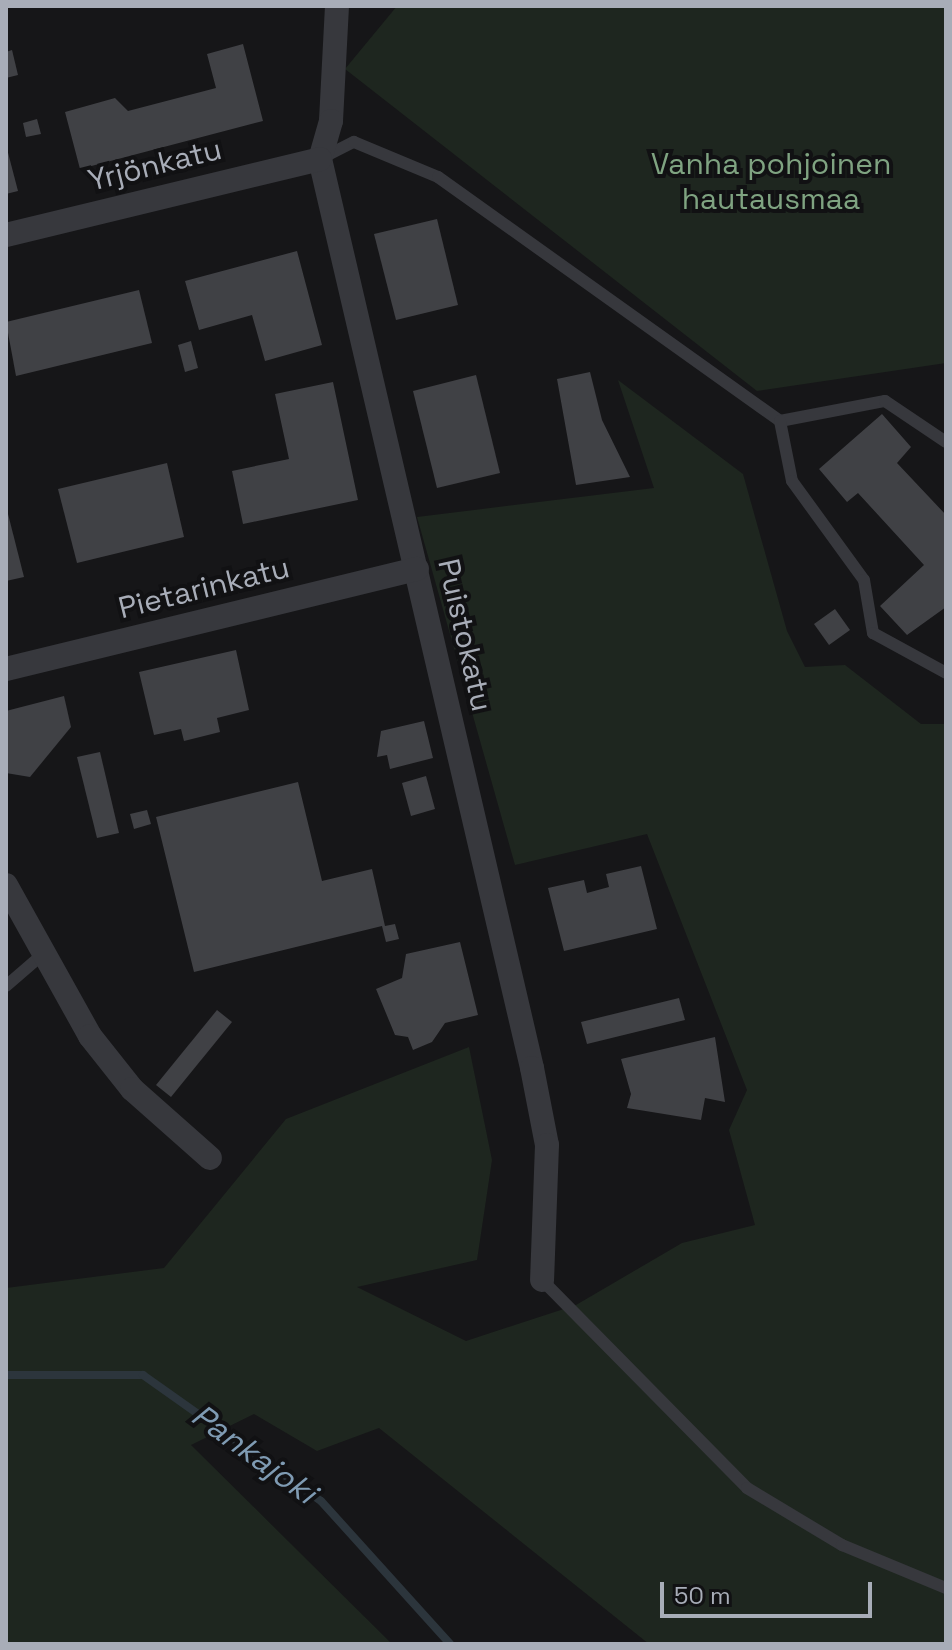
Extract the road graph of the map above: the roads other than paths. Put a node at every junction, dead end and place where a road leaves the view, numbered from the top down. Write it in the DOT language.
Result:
graph roads {
  1 [pos="337,6"];
  2 [pos="320,159"];
  3 [pos="6,235"];
  4 [pos="780,421"];
  5 [pos="946,442"];
  6 [pos="417,569"];
  7 [pos="6,669"];
  8 [pos="946,673"];
  9 [pos="6,885"];
  10 [pos="43,954"];
  11 [pos="6,986"];
  12 [pos="210,1158"];
  13 [pos="542,1280"];
  14 [pos="946,1588"];
  1 -- 2 [label="street, Puistokatu"];
  2 -- 3 [label="street, Yrjönkatu"];
  2 -- 4 [label="lane"];
  2 -- 6 [label="street, Puistokatu"];
  4 -- 5 [label="lane"];
  4 -- 8 [label="lane"];
  6 -- 7 [label="street, Pietarinkatu"];
  6 -- 13 [label="street, Puistokatu"];
  9 -- 10 [label="street"];
  10 -- 11 [label="lane"];
  10 -- 12 [label="street"];
  13 -- 14 [label="lane"];
}
